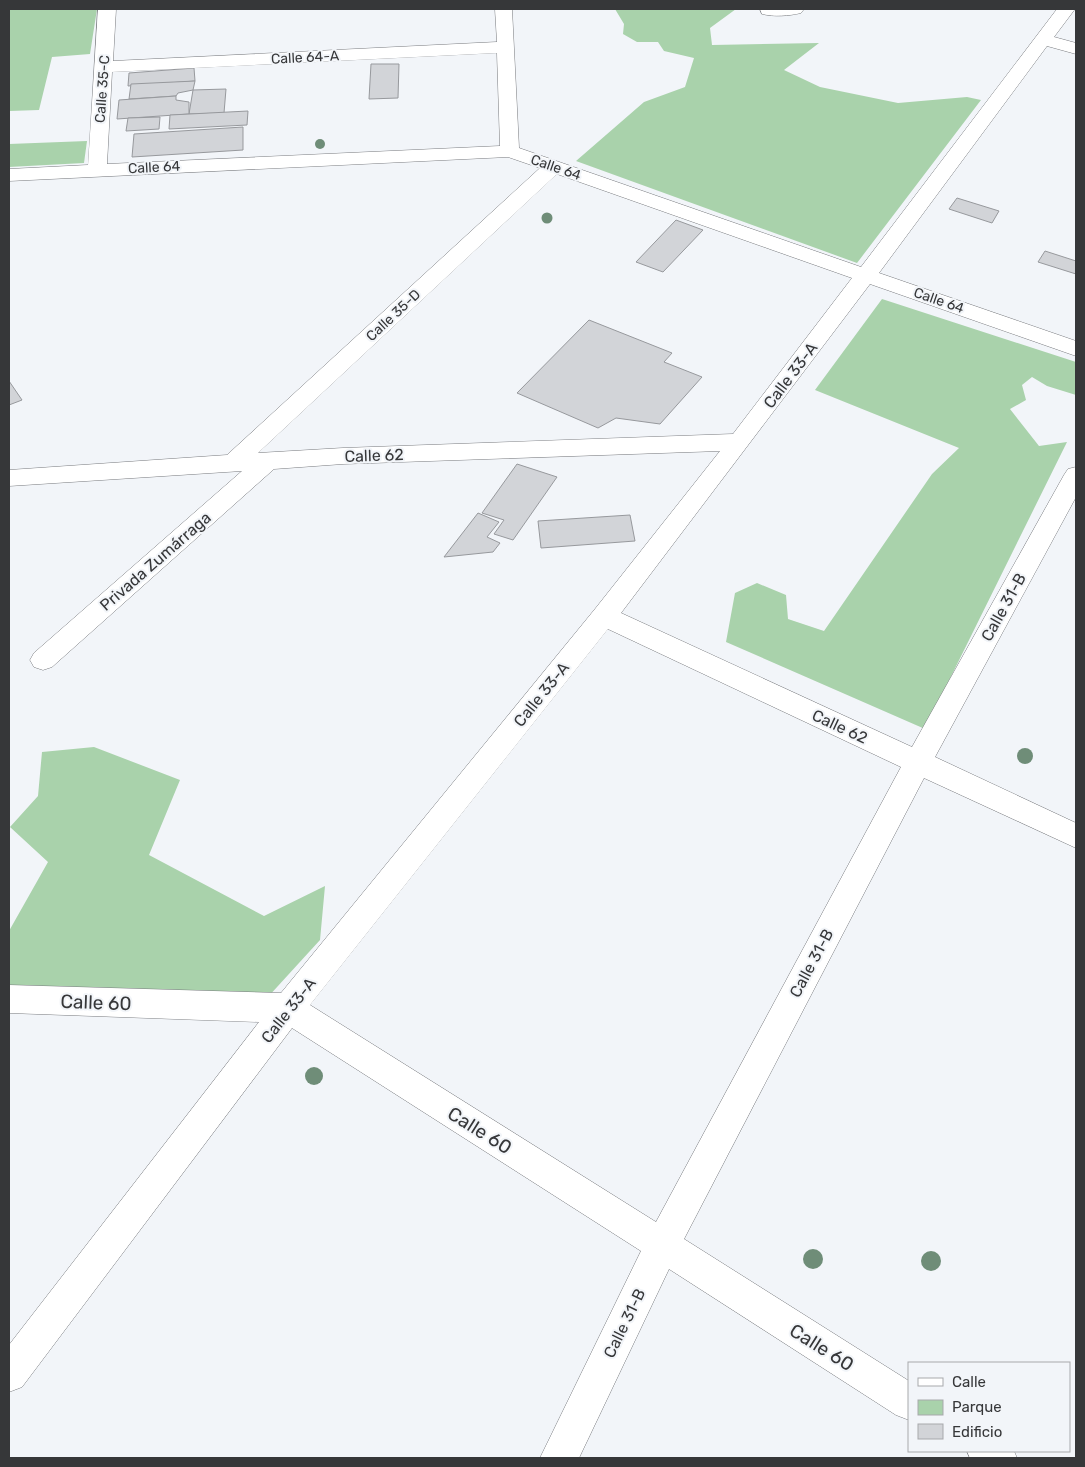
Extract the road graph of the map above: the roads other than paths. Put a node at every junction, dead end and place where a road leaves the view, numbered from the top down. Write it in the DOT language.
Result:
graph roads {
  1 [pos="107,9"];
  2 [pos="504,9"];
  3 [pos="795,9"];
  4 [pos="1066,9"];
  5 [pos="768,10"];
  6 [pos="1043,40"];
  7 [pos="506,47"];
  8 [pos="1076,48"];
  9 [pos="103,67"];
  10 [pos="510,151"];
  11 [pos="554,166"];
  12 [pos="97,170"];
  13 [pos="9,175"];
  14 [pos="866,274"];
  15 [pos="1076,348"];
  16 [pos="740,442"];
  17 [pos="268,461"];
  18 [pos="232,464"];
  19 [pos="1076,475"];
  20 [pos="9,478"];
  21 [pos="604,616"];
  22 [pos="42,660"];
  23 [pos="918,762"];
  24 [pos="1076,836"];
  25 [pos="9,999"];
  26 [pos="288,1008"];
  27 [pos="662,1245"];
  28 [pos="9,1374"];
  29 [pos="908,1401"];
  30 [pos="559,1458"];
  1 -- 9 [label="street, Calle 35-C"];
  2 -- 7 [label="street"];
  3 -- 5 [label="street"];
  4 -- 6 [label="street, Calle 33-A"];
  6 -- 8 [label="street"];
  6 -- 14 [label="street, Calle 33-A"];
  7 -- 9 [label="street, Calle 64-A"];
  7 -- 10 [label="street"];
  9 -- 12 [label="street, Calle 35-C"];
  10 -- 11 [label="street, Calle 64"];
  10 -- 12 [label="street, Calle 64"];
  11 -- 14 [label="street, Calle 64"];
  11 -- 18 [label="street, Calle 35-D"];
  12 -- 13 [label="street, Calle 64"];
  14 -- 15 [label="street, Calle 64"];
  14 -- 16 [label="street, Calle 33-A"];
  16 -- 17 [label="street, Calle 62"];
  16 -- 21 [label="street, Calle 33-A"];
  17 -- 18 [label="street, Calle 62"];
  17 -- 22 [label="street, Privada Zumárraga"];
  18 -- 20 [label="street, Calle 62"];
  19 -- 23 [label="street, Calle 31-B"];
  21 -- 23 [label="street, Calle 62"];
  21 -- 26 [label="street, Calle 33-A"];
  23 -- 24 [label="street, Calle 62"];
  23 -- 27 [label="street, Calle 31-B"];
  25 -- 26 [label="street, Calle 60"];
  26 -- 27 [label="street, Calle 60"];
  26 -- 28 [label="street, Calle 33-A"];
  27 -- 29 [label="street, Calle 60"];
  27 -- 30 [label="street, Calle 31-B"];
}
